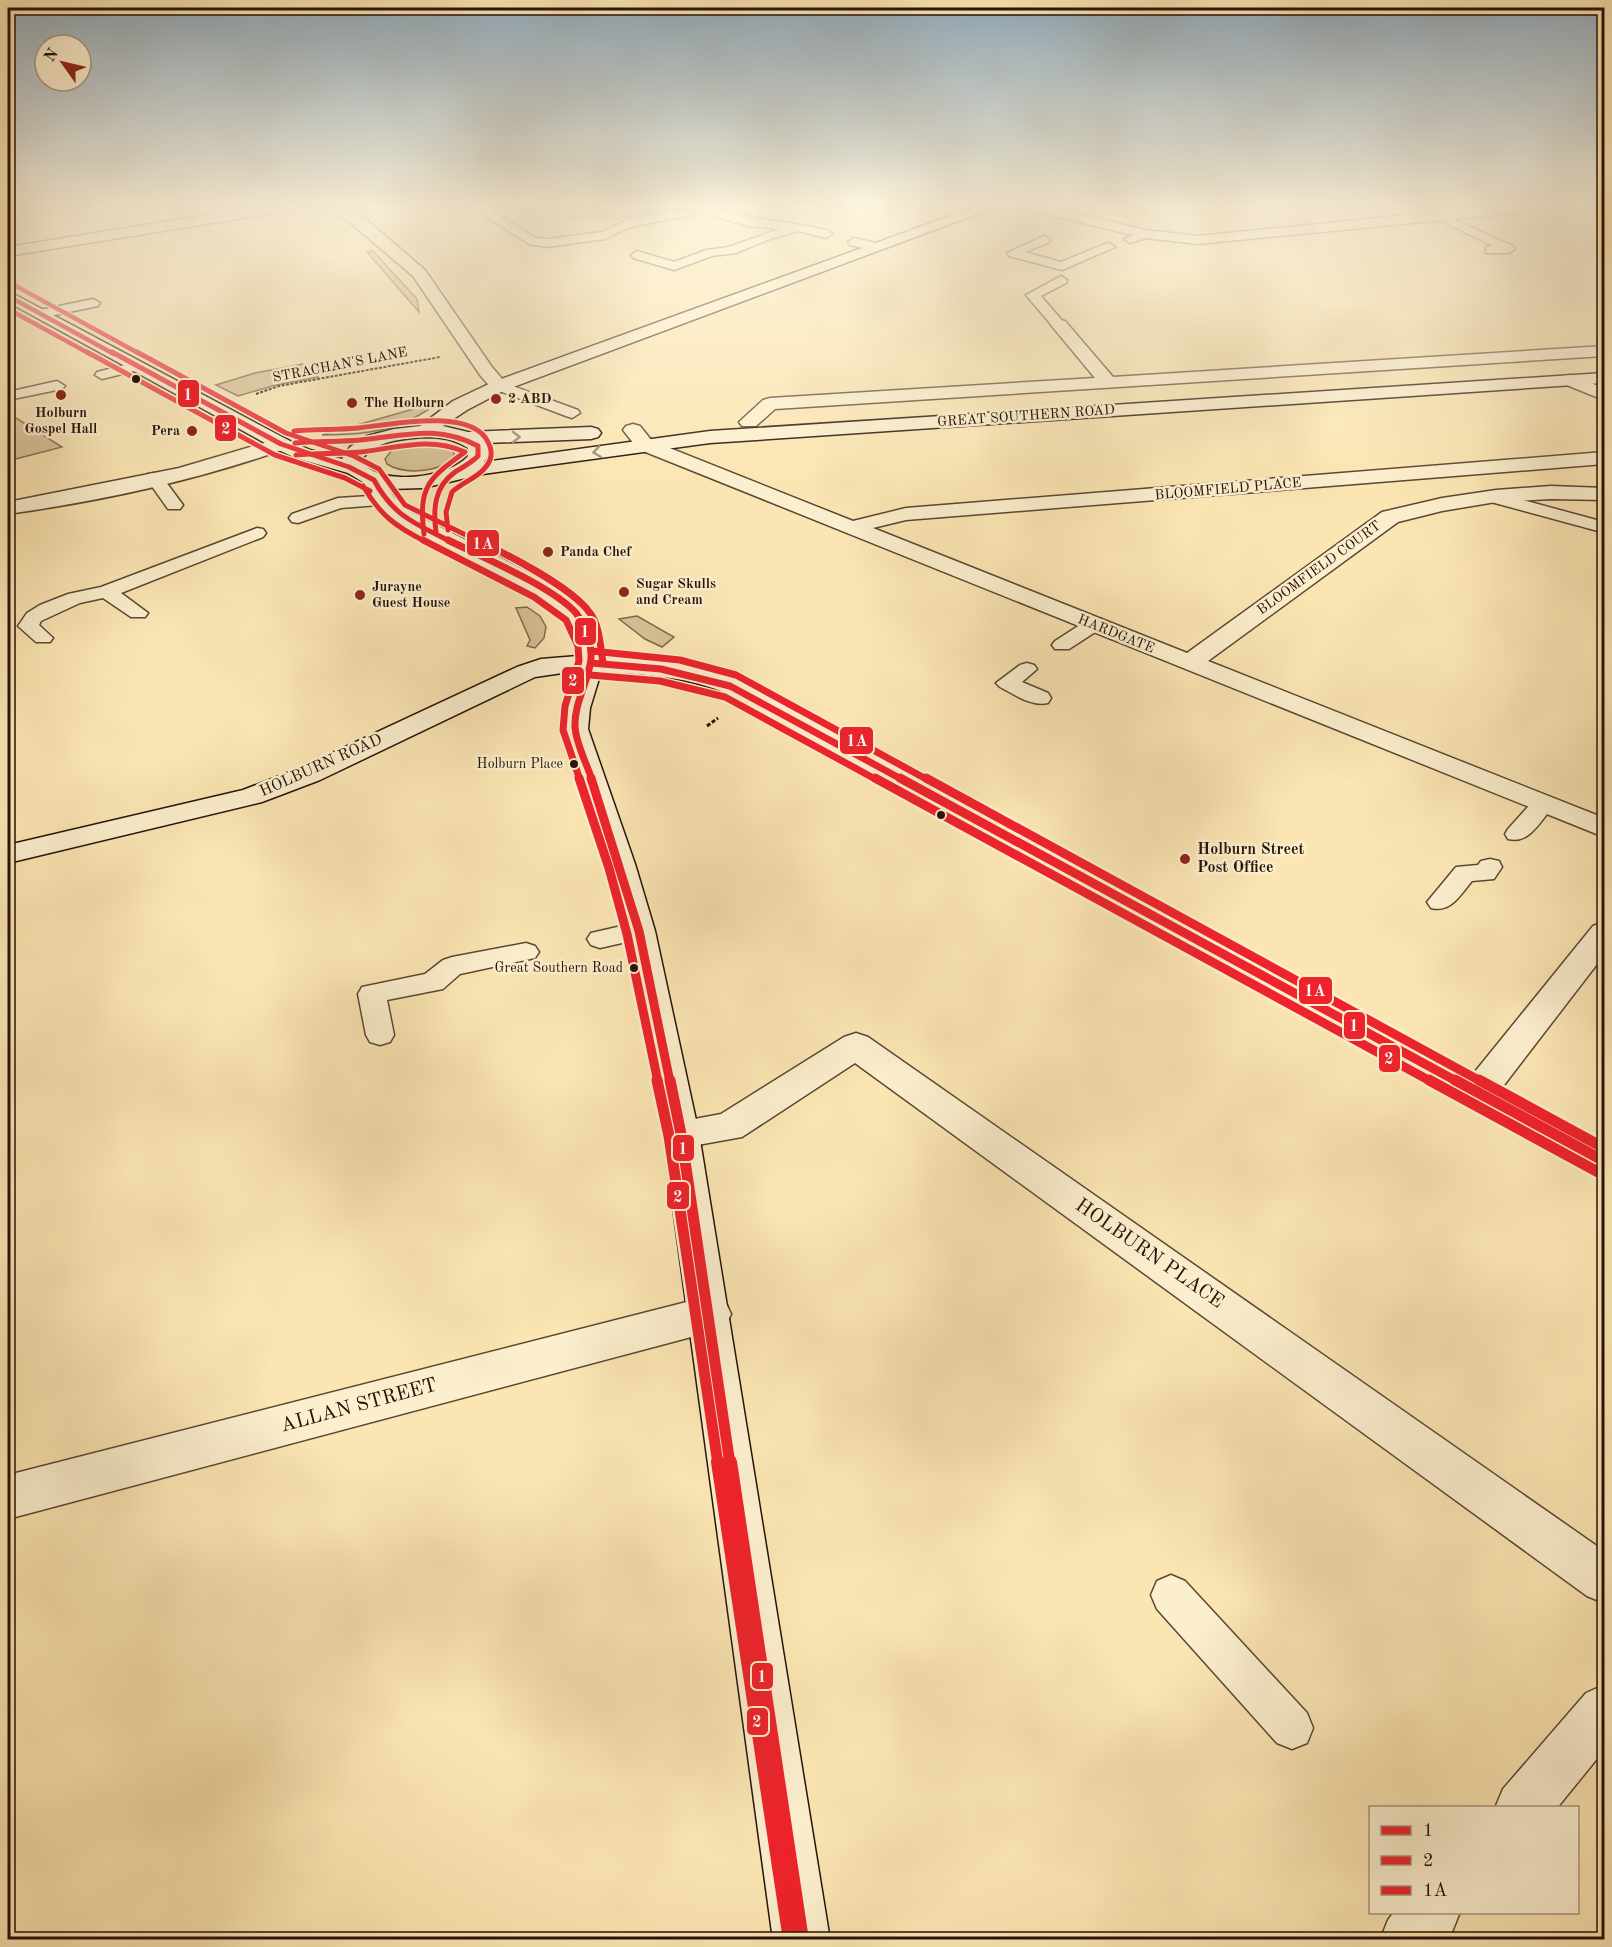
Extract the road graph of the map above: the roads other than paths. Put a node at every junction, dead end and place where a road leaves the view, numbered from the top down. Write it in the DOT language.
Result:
graph roads {
  1 [pos="435,295"];
  2 [pos="747,295"];
  3 [pos="1033,295"];
  4 [pos="8,296"];
  5 [pos="93,303"];
  6 [pos="40,314"];
  7 [pos="1059,325"];
  8 [pos="1605,351"];
  9 [pos="137,366"];
  10 [pos="1605,366"];
  11 [pos="102,375"];
  12 [pos="1605,378"];
  13 [pos="1570,380"];
  14 [pos="1108,382"];
  15 [pos="57,386"];
  16 [pos="499,386"];
  17 [pos="1605,395"];
  18 [pos="8,396"];
  19 [pos="572,413"];
  20 [pos="749,422"];
  21 [pos="425,431"];
  22 [pos="381,438"];
  23 [pos="468,438"];
  24 [pos="639,438"];
  25 [pos="281,444"];
  26 [pos="1605,458"];
  27 [pos="362,474"];
  28 [pos="451,475"];
  29 [pos="154,478"];
  30 [pos="1605,494"];
  31 [pos="1497,498"];
  32 [pos="385,500"];
  33 [pos="338,503"];
  34 [pos="174,505"];
  35 [pos="8,508"];
  36 [pos="298,519"];
  37 [pos="1598,526"];
  38 [pos="852,528"];
  39 [pos="436,532"];
  40 [pos="257,533"];
  41 [pos="106,592"];
  42 [pos="138,613"];
  43 [pos="1093,625"];
  44 [pos="43,638"];
  45 [pos="1062,645"];
  46 [pos="591,663"];
  47 [pos="1189,663"];
  48 [pos="1028,669"];
  49 [pos="1041,698"];
  50 [pos="1542,804"];
  51 [pos="1605,828"];
  52 [pos="1518,834"];
  53 [pos="8,854"];
  54 [pos="1490,867"];
  55 [pos="1440,902"];
  56 [pos="1605,933"];
  57 [pos="526,951"];
  58 [pos="380,1035"];
  59 [pos="1478,1093"];
  60 [pos="681,1134"];
  61 [pos="1605,1161"];
  62 [pos="710,1314"];
  63 [pos="8,1497"];
  64 [pos="1605,1579"];
  65 [pos="1171,1596"];
  66 [pos="1605,1712"];
  67 [pos="1292,1728"];
  68 [pos="1524,1806"];
  69 [pos="1430,1914"];
  70 [pos="802,1940"];
  71 [pos="1408,1940"];
  1 -- 16 [label="street"];
  2 -- 16 [label="street"];
  3 -- 7 [label="lane"];
  4 -- 6 [label="street, GREAT SOUTHERN ROAD"];
  5 -- 6 [label="lane"];
  6 -- 9 [label="street, GREAT SOUTHERN ROAD"];
  7 -- 14 [label="street"];
  8 -- 14 [label="street, GREAT SOUTHERN ROAD"];
  9 -- 11 [label="lane"];
  9 -- 25 [label="street, GREAT SOUTHERN ROAD"];
  10 -- 20 [label="street, GREAT SOUTHERN ROAD"];
  12 -- 13 [label="street, GREAT SOUTHERN ROAD"];
  13 -- 17 [label="street"];
  13 -- 24 [label="street, GREAT SOUTHERN ROAD"];
  14 -- 20 [label="street, GREAT SOUTHERN ROAD"];
  15 -- 18 [label="lane"];
  16 -- 19 [label="lane"];
  16 -- 21 [label="street"];
  20 -- 24 [label="street, GREAT SOUTHERN ROAD"];
  21 -- 22 [label="street"];
  21 -- 23 [label="street, GREAT SOUTHERN ROAD"];
  22 -- 25 [label="street"];
  22 -- 27 [label="street"];
  23 -- 24 [label="street, GREAT SOUTHERN ROAD, one-way"];
  23 -- 28 [label="street"];
  24 -- 28 [label="street, GREAT SOUTHERN ROAD, one-way"];
  24 -- 38 [label="street, HARDGATE"];
  25 -- 27 [label="street, GREAT SOUTHERN ROAD"];
  25 -- 29 [label="street"];
  26 -- 38 [label="street, BLOOMFIELD PLACE"];
  27 -- 28 [label="street, GREAT SOUTHERN ROAD"];
  27 -- 32 [label="street"];
  27 -- 33 [label="lane"];
  28 -- 39 [label="street"];
  29 -- 34 [label="lane"];
  29 -- 35 [label="street"];
  30 -- 31 [label="street, BLOOMFIELD COURT"];
  31 -- 37 [label="lane"];
  31 -- 47 [label="street, BLOOMFIELD COURT"];
  32 -- 33 [label="lane"];
  32 -- 39 [label="street"];
  33 -- 36 [label="lane"];
  38 -- 43 [label="street, HARDGATE"];
  39 -- 46 [label="street"];
  40 -- 41 [label="lane"];
  41 -- 42 [label="lane"];
  41 -- 44 [label="lane"];
  43 -- 45 [label="lane"];
  43 -- 47 [label="street, HARDGATE"];
  46 -- 53 [label="street, HOLBURN ROAD"];
  46 -- 59 [label="street, HOLBURN ROAD"];
  46 -- 60 [label="street"];
  47 -- 50 [label="street, HARDGATE"];
  48 -- 49 [label="lane"];
  50 -- 51 [label="street, HARDGATE"];
  50 -- 52 [label="lane"];
  54 -- 55 [label="lane"];
  56 -- 59 [label="street"];
  57 -- 58 [label="lane"];
  59 -- 61 [label="street, HOLBURN ROAD"];
  60 -- 62 [label="street"];
  60 -- 64 [label="street, HOLBURN PLACE"];
  62 -- 63 [label="street, ALLAN STREET"];
  62 -- 70 [label="street"];
  65 -- 67 [label="lane"];
  66 -- 68 [label="street"];
  69 -- 71 [label="street"];
}
